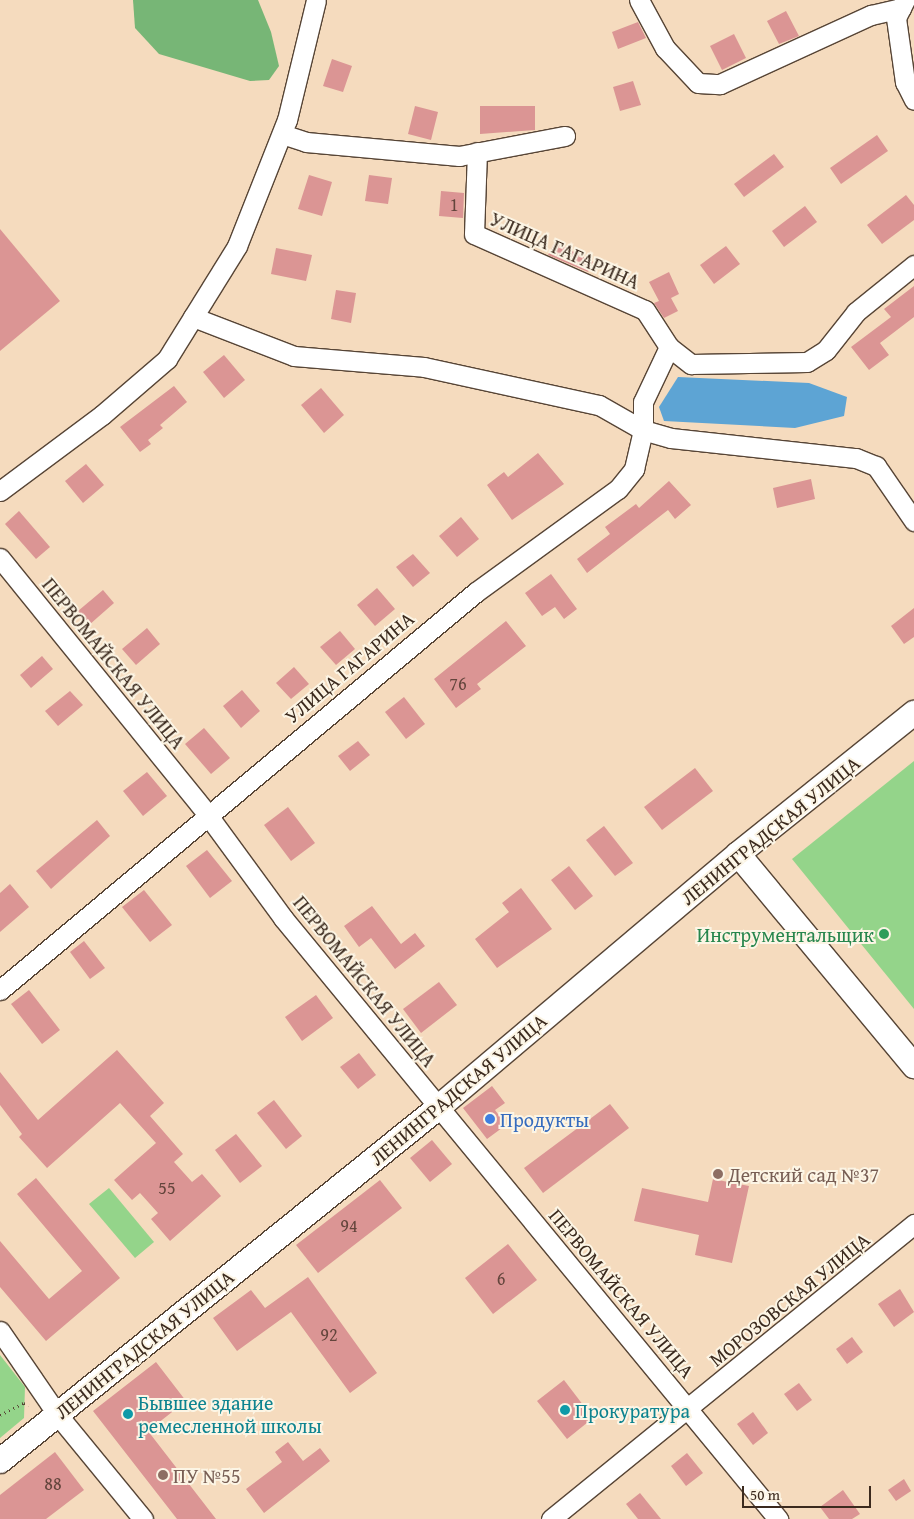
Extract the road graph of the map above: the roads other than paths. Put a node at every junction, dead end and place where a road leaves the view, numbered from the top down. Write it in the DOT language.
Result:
graph roads {
  1 [pos="640,0"];
  2 [pos="314,1"];
  3 [pos="903,4"];
  4 [pos="914,100"];
  5 [pos="282,134"];
  6 [pos="566,136"];
  7 [pos="477,152"];
  8 [pos="914,265"];
  9 [pos="193,317"];
  10 [pos="669,347"];
  11 [pos="643,430"];
  12 [pos="0,491"];
  13 [pos="914,521"];
  14 [pos="0,558"];
  15 [pos="914,713"];
  16 [pos="208,814"];
  17 [pos="738,854"];
  18 [pos="0,990"];
  19 [pos="914,1066"];
  20 [pos="438,1107"];
  21 [pos="914,1224"];
  22 [pos="0,1331"];
  23 [pos="690,1409"];
  24 [pos="57,1414"];
  25 [pos="0,1461"];
  26 [pos="143,1519"];
  27 [pos="551,1519"];
  28 [pos="778,1519"];
  1 -- 3 [label="street"];
  2 -- 5 [label="street"];
  3 -- 4 [label="street"];
  5 -- 7 [label="street"];
  5 -- 9 [label="street"];
  6 -- 7 [label="street"];
  7 -- 10 [label="street, УЛИЦА ГАГАРИНА"];
  8 -- 10 [label="street, УЛИЦА ГАГАРИНА"];
  9 -- 11 [label="street"];
  9 -- 12 [label="street"];
  10 -- 11 [label="street, УЛИЦА ГАГАРИНА"];
  11 -- 13 [label="street"];
  11 -- 16 [label="street, УЛИЦА ГАГАРИНА"];
  14 -- 16 [label="street, ПЕРВОМАЙСКАЯ УЛИЦА"];
  15 -- 17 [label="main road, ЛЕНИНГРАДСКАЯ УЛИЦА"];
  16 -- 18 [label="street, УЛИЦА ГАГАРИНА"];
  16 -- 20 [label="street, ПЕРВОМАЙСКАЯ УЛИЦА"];
  17 -- 19 [label="main road"];
  17 -- 20 [label="main road, ЛЕНИНГРАДСКАЯ УЛИЦА"];
  20 -- 23 [label="street, ПЕРВОМАЙСКАЯ УЛИЦА"];
  20 -- 24 [label="main road, ЛЕНИНГРАДСКАЯ УЛИЦА"];
  21 -- 23 [label="street, МОРОЗОВСКАЯ УЛИЦА"];
  22 -- 24 [label="street"];
  23 -- 27 [label="street, МОРОЗОВСКАЯ УЛИЦА"];
  23 -- 28 [label="street, ПЕРВОМАЙСКАЯ УЛИЦА"];
  24 -- 25 [label="main road, ЛЕНИНГРАДСКАЯ УЛИЦА"];
  24 -- 26 [label="street"];
}
